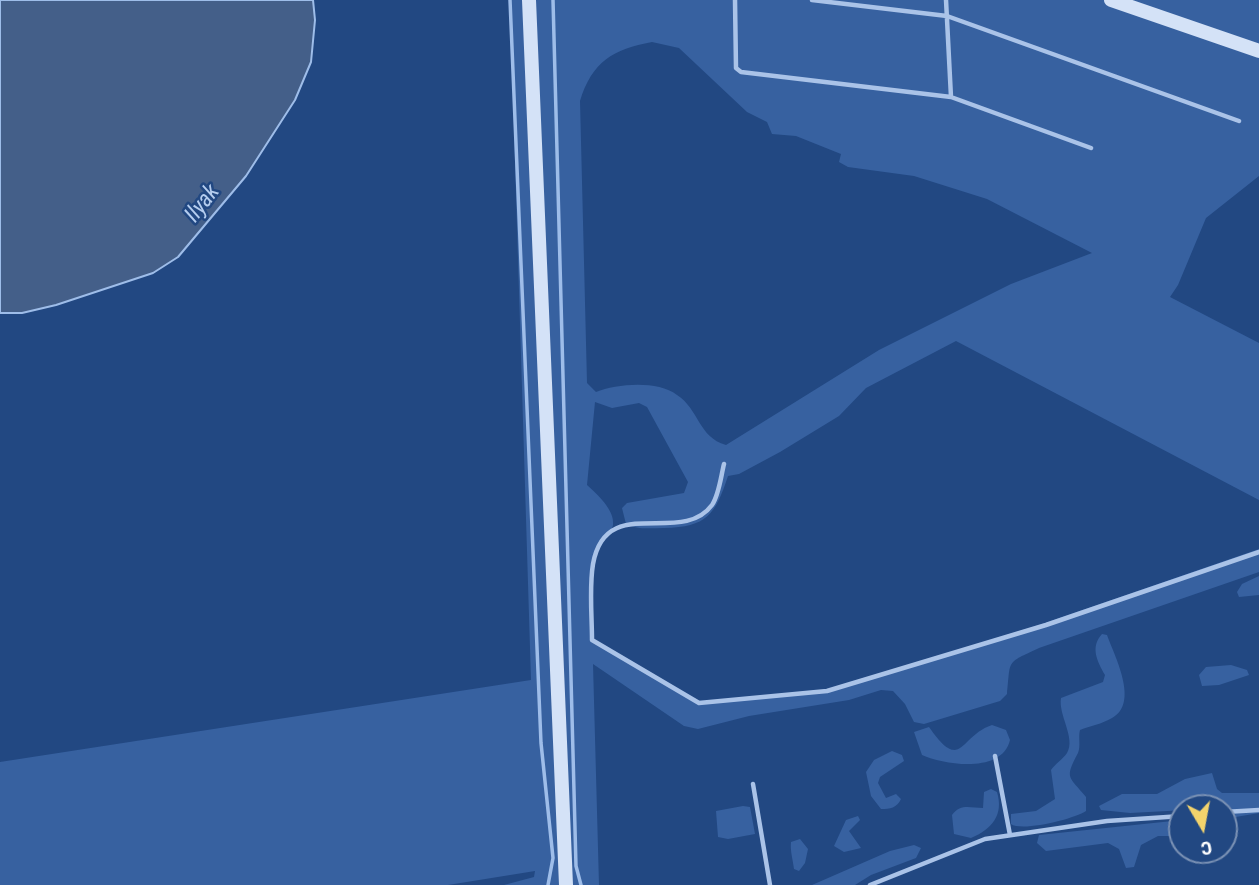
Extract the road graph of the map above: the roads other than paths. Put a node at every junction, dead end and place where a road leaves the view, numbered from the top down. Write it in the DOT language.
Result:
graph roads {
  1 [pos="529,0"];
  2 [pos="735,0"];
  3 [pos="812,0"];
  4 [pos="946,0"];
  5 [pos="1111,0"];
  6 [pos="947,16"];
  7 [pos="1259,51"];
  8 [pos="951,97"];
  9 [pos="1239,121"];
  10 [pos="1091,148"];
  11 [pos="724,464"];
  12 [pos="1259,552"];
  13 [pos="995,756"];
  14 [pos="753,784"];
  15 [pos="1259,810"];
  16 [pos="1238,811"];
  17 [pos="1168,818"];
  18 [pos="1010,835"];
  19 [pos="566,885"];
  20 [pos="770,885"];
  21 [pos="870,885"];
  1 -- 19 [label="street"];
  2 -- 8 [label="lane"];
  3 -- 6 [label="lane"];
  4 -- 6 [label="lane"];
  5 -- 7 [label="street"];
  6 -- 8 [label="lane"];
  6 -- 9 [label="lane"];
  8 -- 10 [label="lane"];
  11 -- 12 [label="lane"];
  13 -- 18 [label="lane"];
  14 -- 20 [label="lane"];
  15 -- 16 [label="lane"];
  17 -- 18 [label="lane"];
  18 -- 21 [label="lane"];
}
